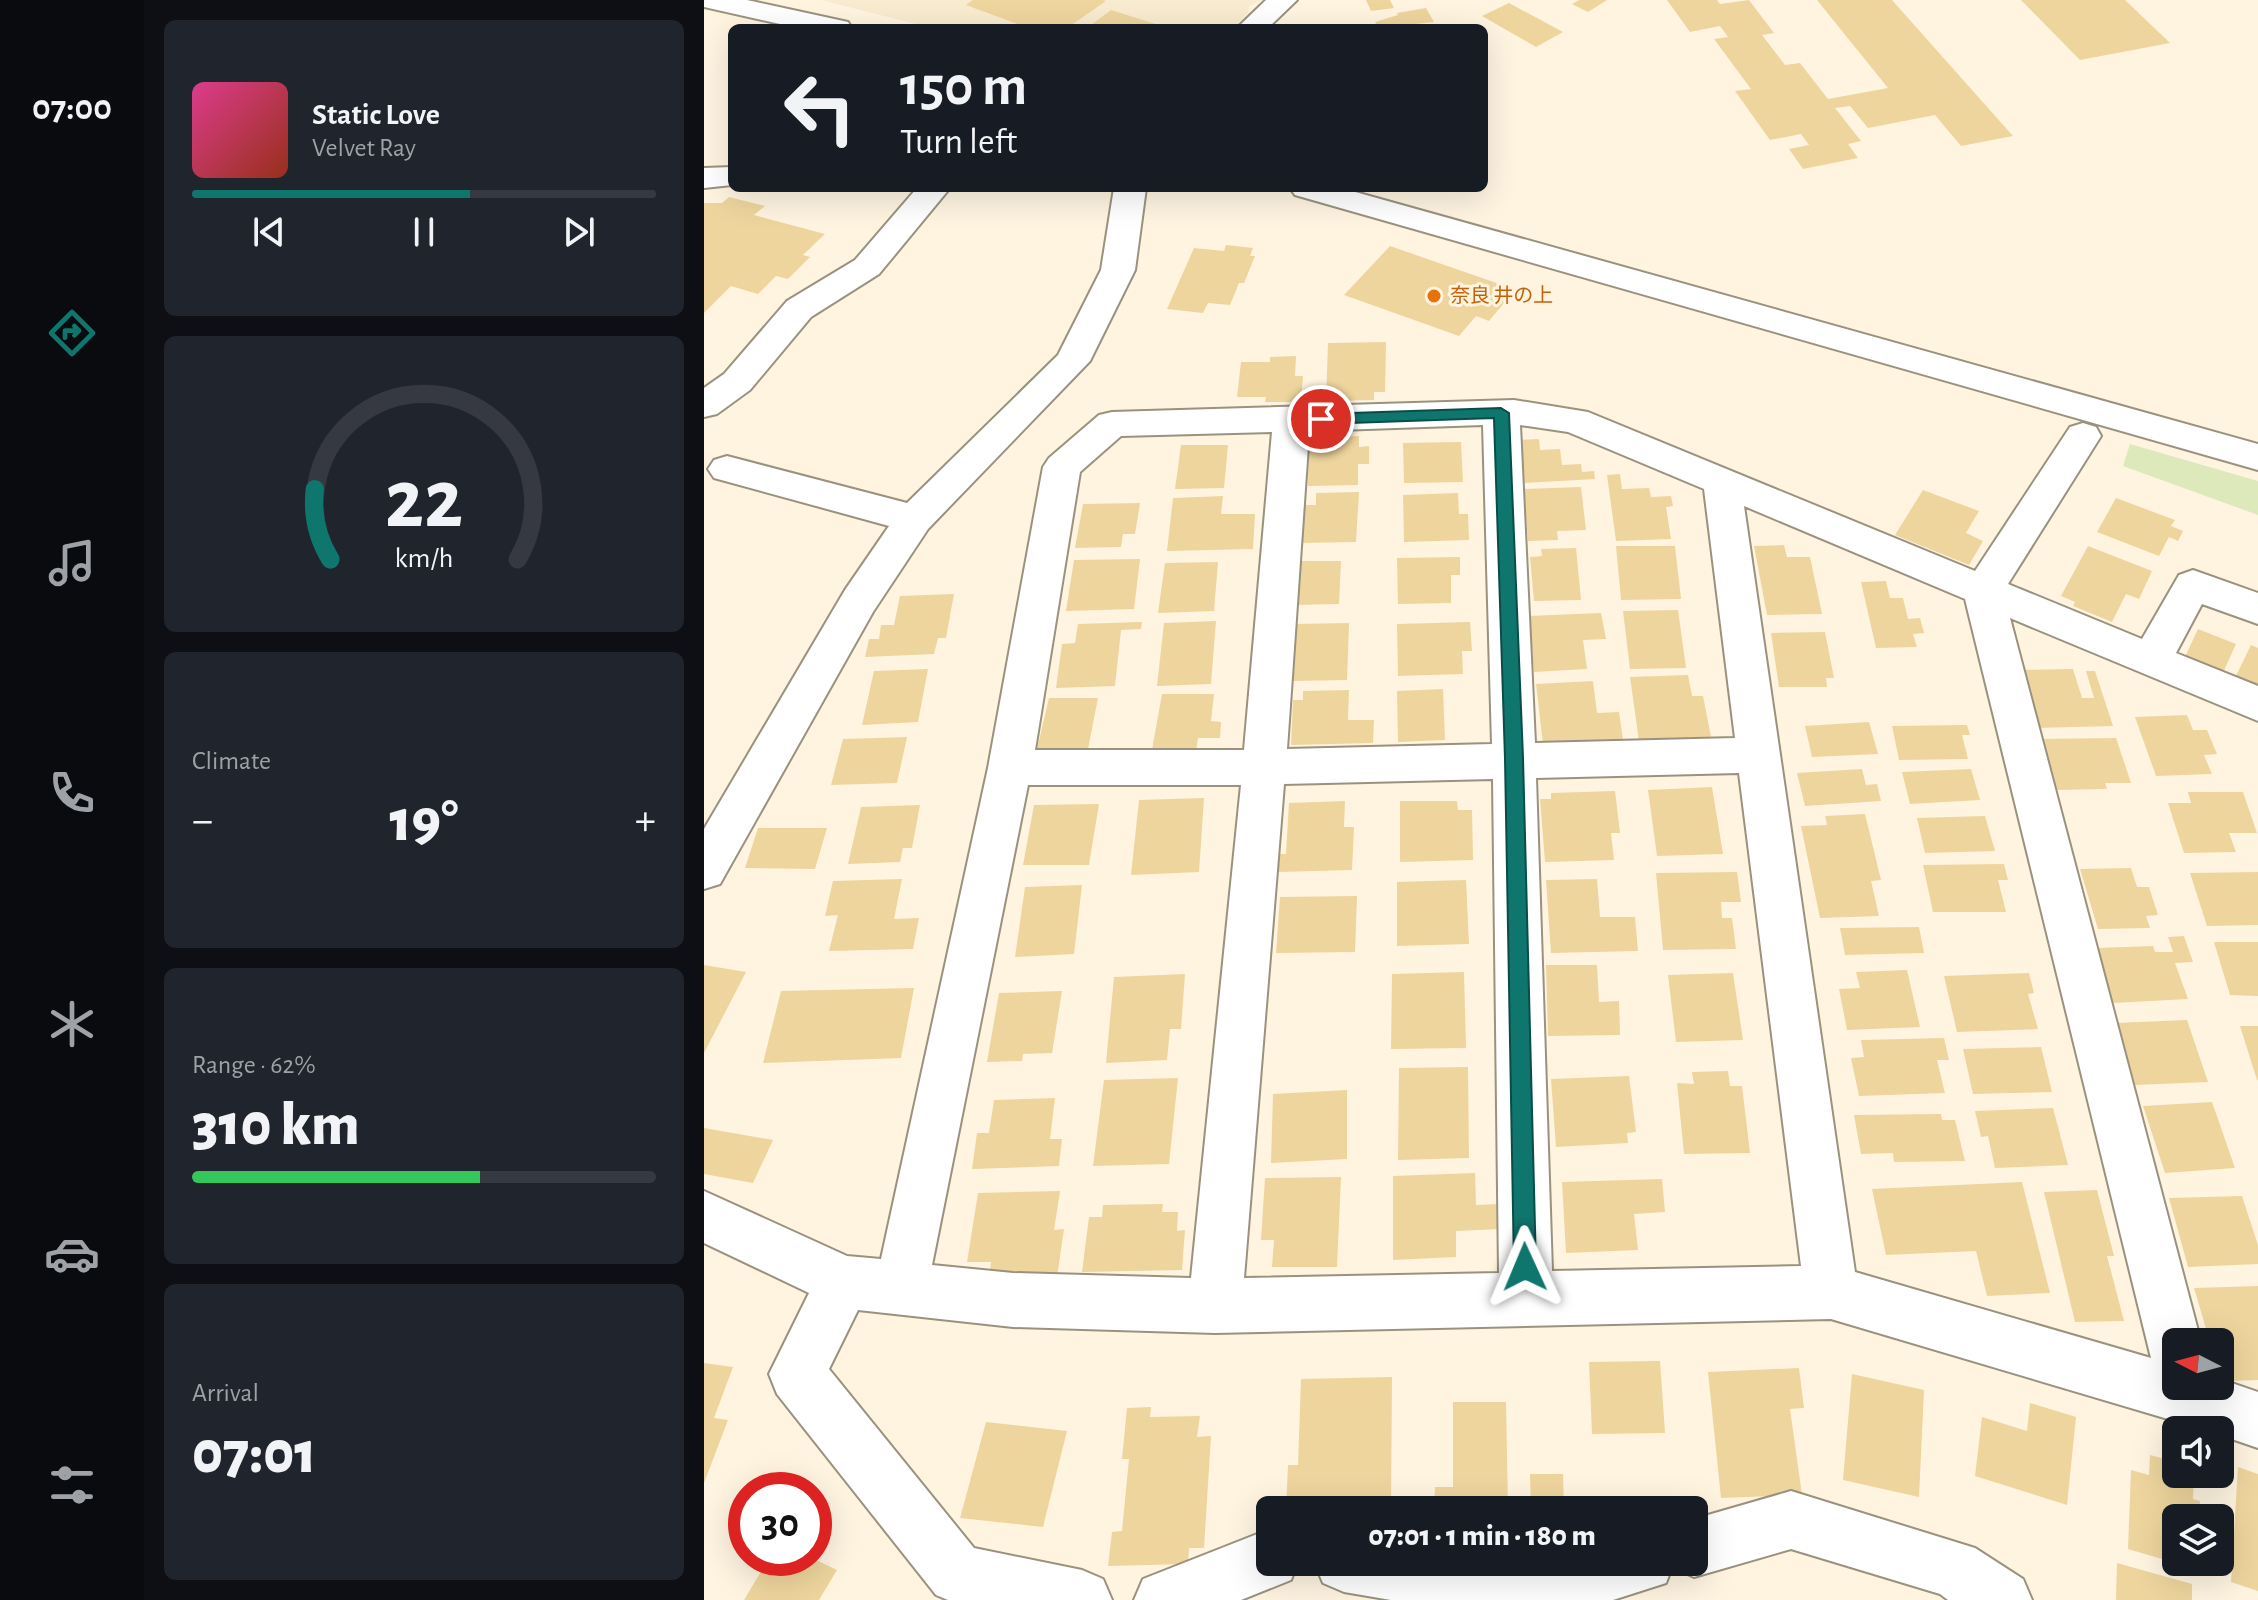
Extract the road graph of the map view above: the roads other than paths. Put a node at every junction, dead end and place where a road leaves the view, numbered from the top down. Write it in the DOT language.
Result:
graph roads {
  1 [pos="708,0"];
  2 [pos="1283,0"];
  3 [pos="704,22"];
  4 [pos="819,24"];
  5 [pos="1256,24"];
  6 [pos="728,28"];
  7 [pos="728,176"];
  8 [pos="704,178"];
  9 [pos="931,192"];
  10 [pos="1129,192"];
  11 [pos="1320,192"];
  12 [pos="1427,192"];
  13 [pos="704,405"];
  14 [pos="1501,413"];
  15 [pos="1291,420"];
  16 [pos="2258,425"];
  17 [pos="2083,436"];
  18 [pos="2258,457"];
  19 [pos="727,469"];
  20 [pos="1722,484"];
  21 [pos="914,519"];
  22 [pos="1983,591"];
  23 [pos="2258,609"];
  24 [pos="2151,660"];
  25 [pos="2256,707"];
  26 [pos="1759,755"];
  27 [pos="1514,758"];
  28 [pos="1264,767"];
  29 [pos="1010,768"];
  30 [pos="704,870"];
  31 [pos="704,1216"];
  32 [pos="844,1282"];
  33 [pos="901,1288"];
  34 [pos="1831,1292"];
  35 [pos="1526,1299"];
  36 [pos="1215,1306"];
  37 [pos="2170,1328"];
  38 [pos="2162,1373"];
  39 [pos="2222,1400"];
  40 [pos="2258,1420"];
  41 [pos="1708,1544"];
  42 [pos="1256,1564"];
  43 [pos="1406,1576"];
  44 [pos="1583,1576"];
  45 [pos="1485,1594"];
  46 [pos="1082,1600"];
  47 [pos="1164,1600"];
  48 [pos="2002,1600"];
  1 -- 4 [label="street"];
  2 -- 5 [label="street"];
  3 -- 6 [label="street"];
  7 -- 8 [label="street"];
  9 -- 13 [label="street"];
  10 -- 21 [label="street"];
  11 -- 18 [label="street"];
  12 -- 16 [label="street"];
  14 -- 15 [label="street"];
  14 -- 20 [label="street"];
  14 -- 27 [label="street"];
  15 -- 28 [label="street"];
  15 -- 29 [label="street"];
  17 -- 22 [label="street"];
  19 -- 21 [label="street"];
  20 -- 22 [label="street"];
  20 -- 26 [label="street"];
  21 -- 30 [label="street"];
  22 -- 24 [label="street"];
  22 -- 37 [label="street"];
  23 -- 24 [label="street"];
  24 -- 25 [label="street"];
  26 -- 27 [label="street"];
  26 -- 34 [label="street"];
  27 -- 28 [label="street"];
  27 -- 35 [label="street"];
  28 -- 29 [label="street"];
  28 -- 36 [label="street"];
  29 -- 33 [label="street"];
  31 -- 32 [label="street"];
  32 -- 33 [label="street"];
  32 -- 46 [label="street"];
  33 -- 36 [label="street"];
  34 -- 35 [label="street"];
  34 -- 38 [label="street"];
  35 -- 36 [label="street"];
  39 -- 40 [label="street"];
  41 -- 48 [label="street"];
  42 -- 47 [label="street"];
  43 -- 45 [label="street"];
  44 -- 45 [label="street"];
}
